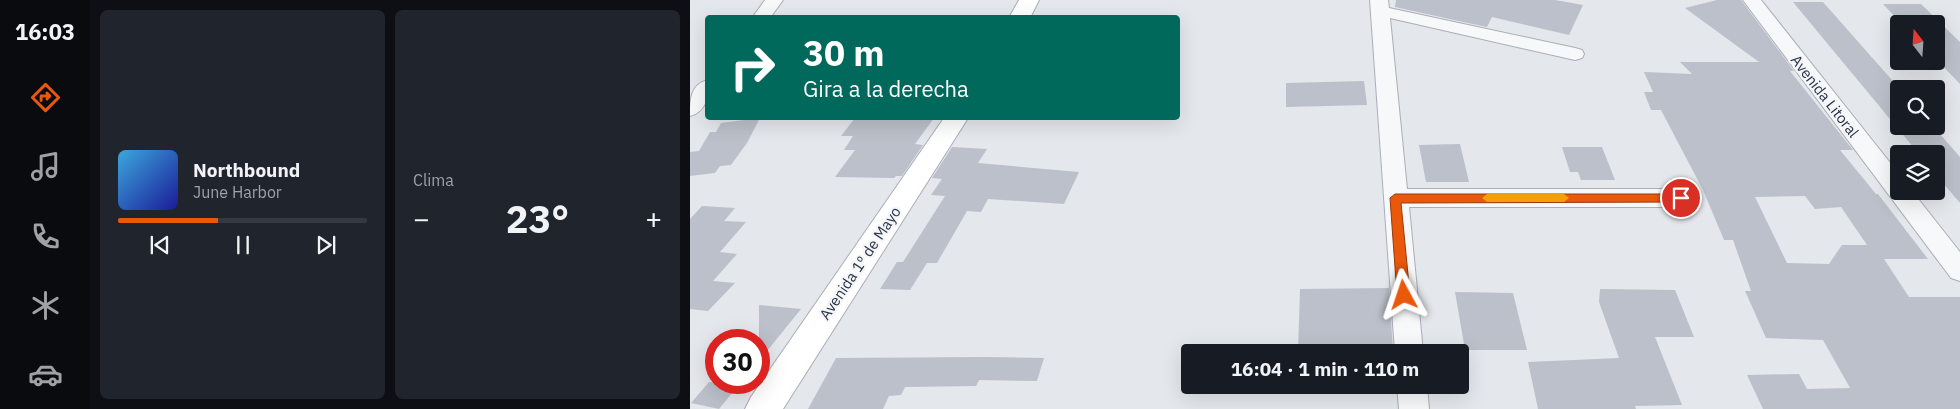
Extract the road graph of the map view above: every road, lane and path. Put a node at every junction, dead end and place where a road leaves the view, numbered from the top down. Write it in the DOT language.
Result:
graph roads {
  1 [pos="774,0"];
  2 [pos="1029,0"];
  3 [pos="1752,0"];
  4 [pos="1380,5"];
  5 [pos="762,15"];
  6 [pos="1020,15"];
  7 [pos="1575,54"];
  8 [pos="705,90"];
  9 [pos="690,109"];
  10 [pos="955,120"];
  11 [pos="1890,179"];
  12 [pos="1395,198"];
  13 [pos="1681,198"];
  14 [pos="1906,200"];
  15 [pos="1960,271"];
  16 [pos="1408,344"];
  17 [pos="1413,394"];
  18 [pos="763,409"];
  19 [pos="1414,409"];
  1 -- 5 [label="street"];
  2 -- 6 [label="main road"];
  3 -- 11 [label="street, Avenida Litoral"];
  4 -- 7 [label="street"];
  4 -- 12 [label="street"];
  8 -- 9 [label="street"];
  10 -- 18 [label="main road, Avenida 1º de Mayo"];
  12 -- 13 [label="street"];
  12 -- 16 [label="street"];
  14 -- 15 [label="street, Avenida Litoral"];
  17 -- 19 [label="street"];
}
